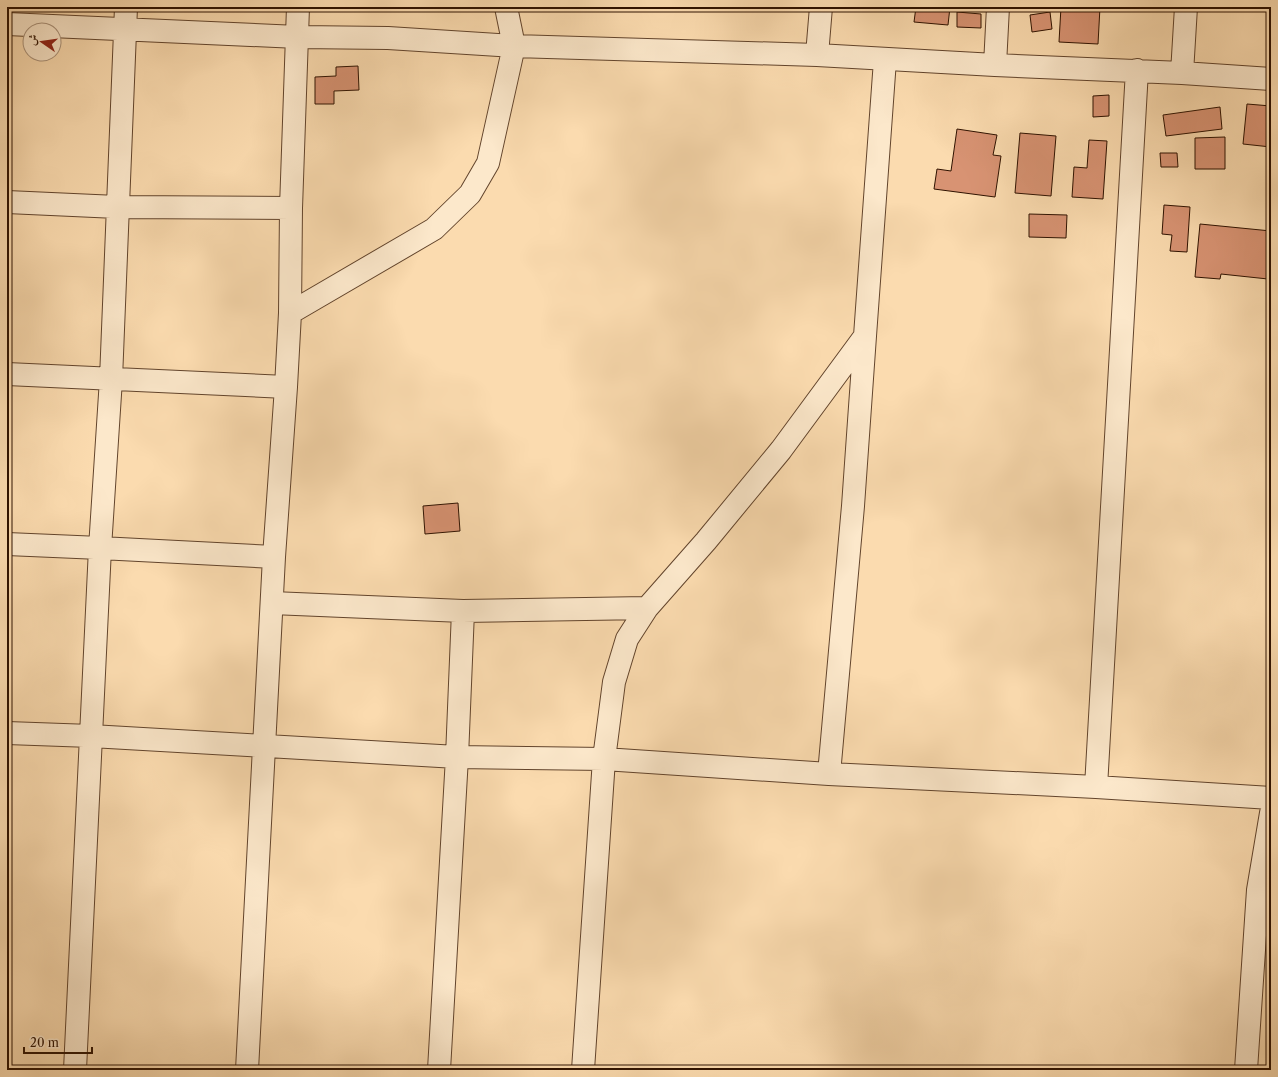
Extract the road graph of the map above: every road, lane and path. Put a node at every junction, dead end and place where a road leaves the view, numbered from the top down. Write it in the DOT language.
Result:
graph roads {
  1 [pos="126,7"];
  2 [pos="298,7"];
  3 [pos="506,7"];
  4 [pos="820,7"];
  5 [pos="998,7"];
  6 [pos="1186,7"];
  7 [pos="7,24"];
  8 [pos="124,30"];
  9 [pos="298,37"];
  10 [pos="514,46"];
  11 [pos="817,55"];
  12 [pos="885,60"];
  13 [pos="995,65"];
  14 [pos="1137,70"];
  15 [pos="1182,73"];
  16 [pos="1271,79"];
  17 [pos="7,202"];
  18 [pos="117,207"];
  19 [pos="291,208"];
  20 [pos="290,313"];
  21 [pos="865,336"];
  22 [pos="7,374"];
  23 [pos="111,379"];
  24 [pos="286,387"];
  25 [pos="7,544"];
  26 [pos="100,548"];
  27 [pos="274,558"];
  28 [pos="272,603"];
  29 [pos="647,608"];
  30 [pos="463,611"];
  31 [pos="7,732"];
  32 [pos="91,736"];
  33 [pos="264,746"];
  34 [pos="457,757"];
  35 [pos="604,759"];
  36 [pos="829,774"];
  37 [pos="1096,787"];
  38 [pos="1271,798"];
  39 [pos="1271,813"];
  40 [pos="75,1070"];
  41 [pos="247,1070"];
  42 [pos="439,1070"];
  43 [pos="583,1070"];
  44 [pos="1246,1070"];
  1 -- 8 [label="street"];
  2 -- 9 [label="street"];
  3 -- 10 [label="street"];
  4 -- 11 [label="street"];
  5 -- 13 [label="street"];
  6 -- 15 [label="street"];
  7 -- 8 [label="street"];
  8 -- 9 [label="street"];
  8 -- 18 [label="street"];
  9 -- 10 [label="street"];
  9 -- 19 [label="street"];
  10 -- 11 [label="street"];
  10 -- 20 [label="street"];
  11 -- 12 [label="street"];
  12 -- 13 [label="street"];
  12 -- 21 [label="street"];
  13 -- 14 [label="street"];
  14 -- 15 [label="street"];
  14 -- 37 [label="street"];
  15 -- 16 [label="street"];
  17 -- 18 [label="street"];
  18 -- 19 [label="street"];
  18 -- 23 [label="street"];
  19 -- 20 [label="street"];
  20 -- 24 [label="street"];
  21 -- 29 [label="street"];
  21 -- 36 [label="street"];
  22 -- 23 [label="street"];
  23 -- 24 [label="street"];
  23 -- 26 [label="street"];
  24 -- 27 [label="street"];
  25 -- 26 [label="street"];
  26 -- 27 [label="street"];
  26 -- 32 [label="street"];
  27 -- 28 [label="street"];
  28 -- 30 [label="street"];
  28 -- 33 [label="street"];
  29 -- 30 [label="street"];
  29 -- 35 [label="street"];
  30 -- 34 [label="street"];
  31 -- 32 [label="street"];
  32 -- 33 [label="street"];
  32 -- 40 [label="street"];
  33 -- 34 [label="street"];
  33 -- 41 [label="street"];
  34 -- 35 [label="street"];
  34 -- 42 [label="street"];
  35 -- 36 [label="street"];
  35 -- 43 [label="street"];
  36 -- 37 [label="street"];
  37 -- 38 [label="street"];
  39 -- 44 [label="street"];
}
